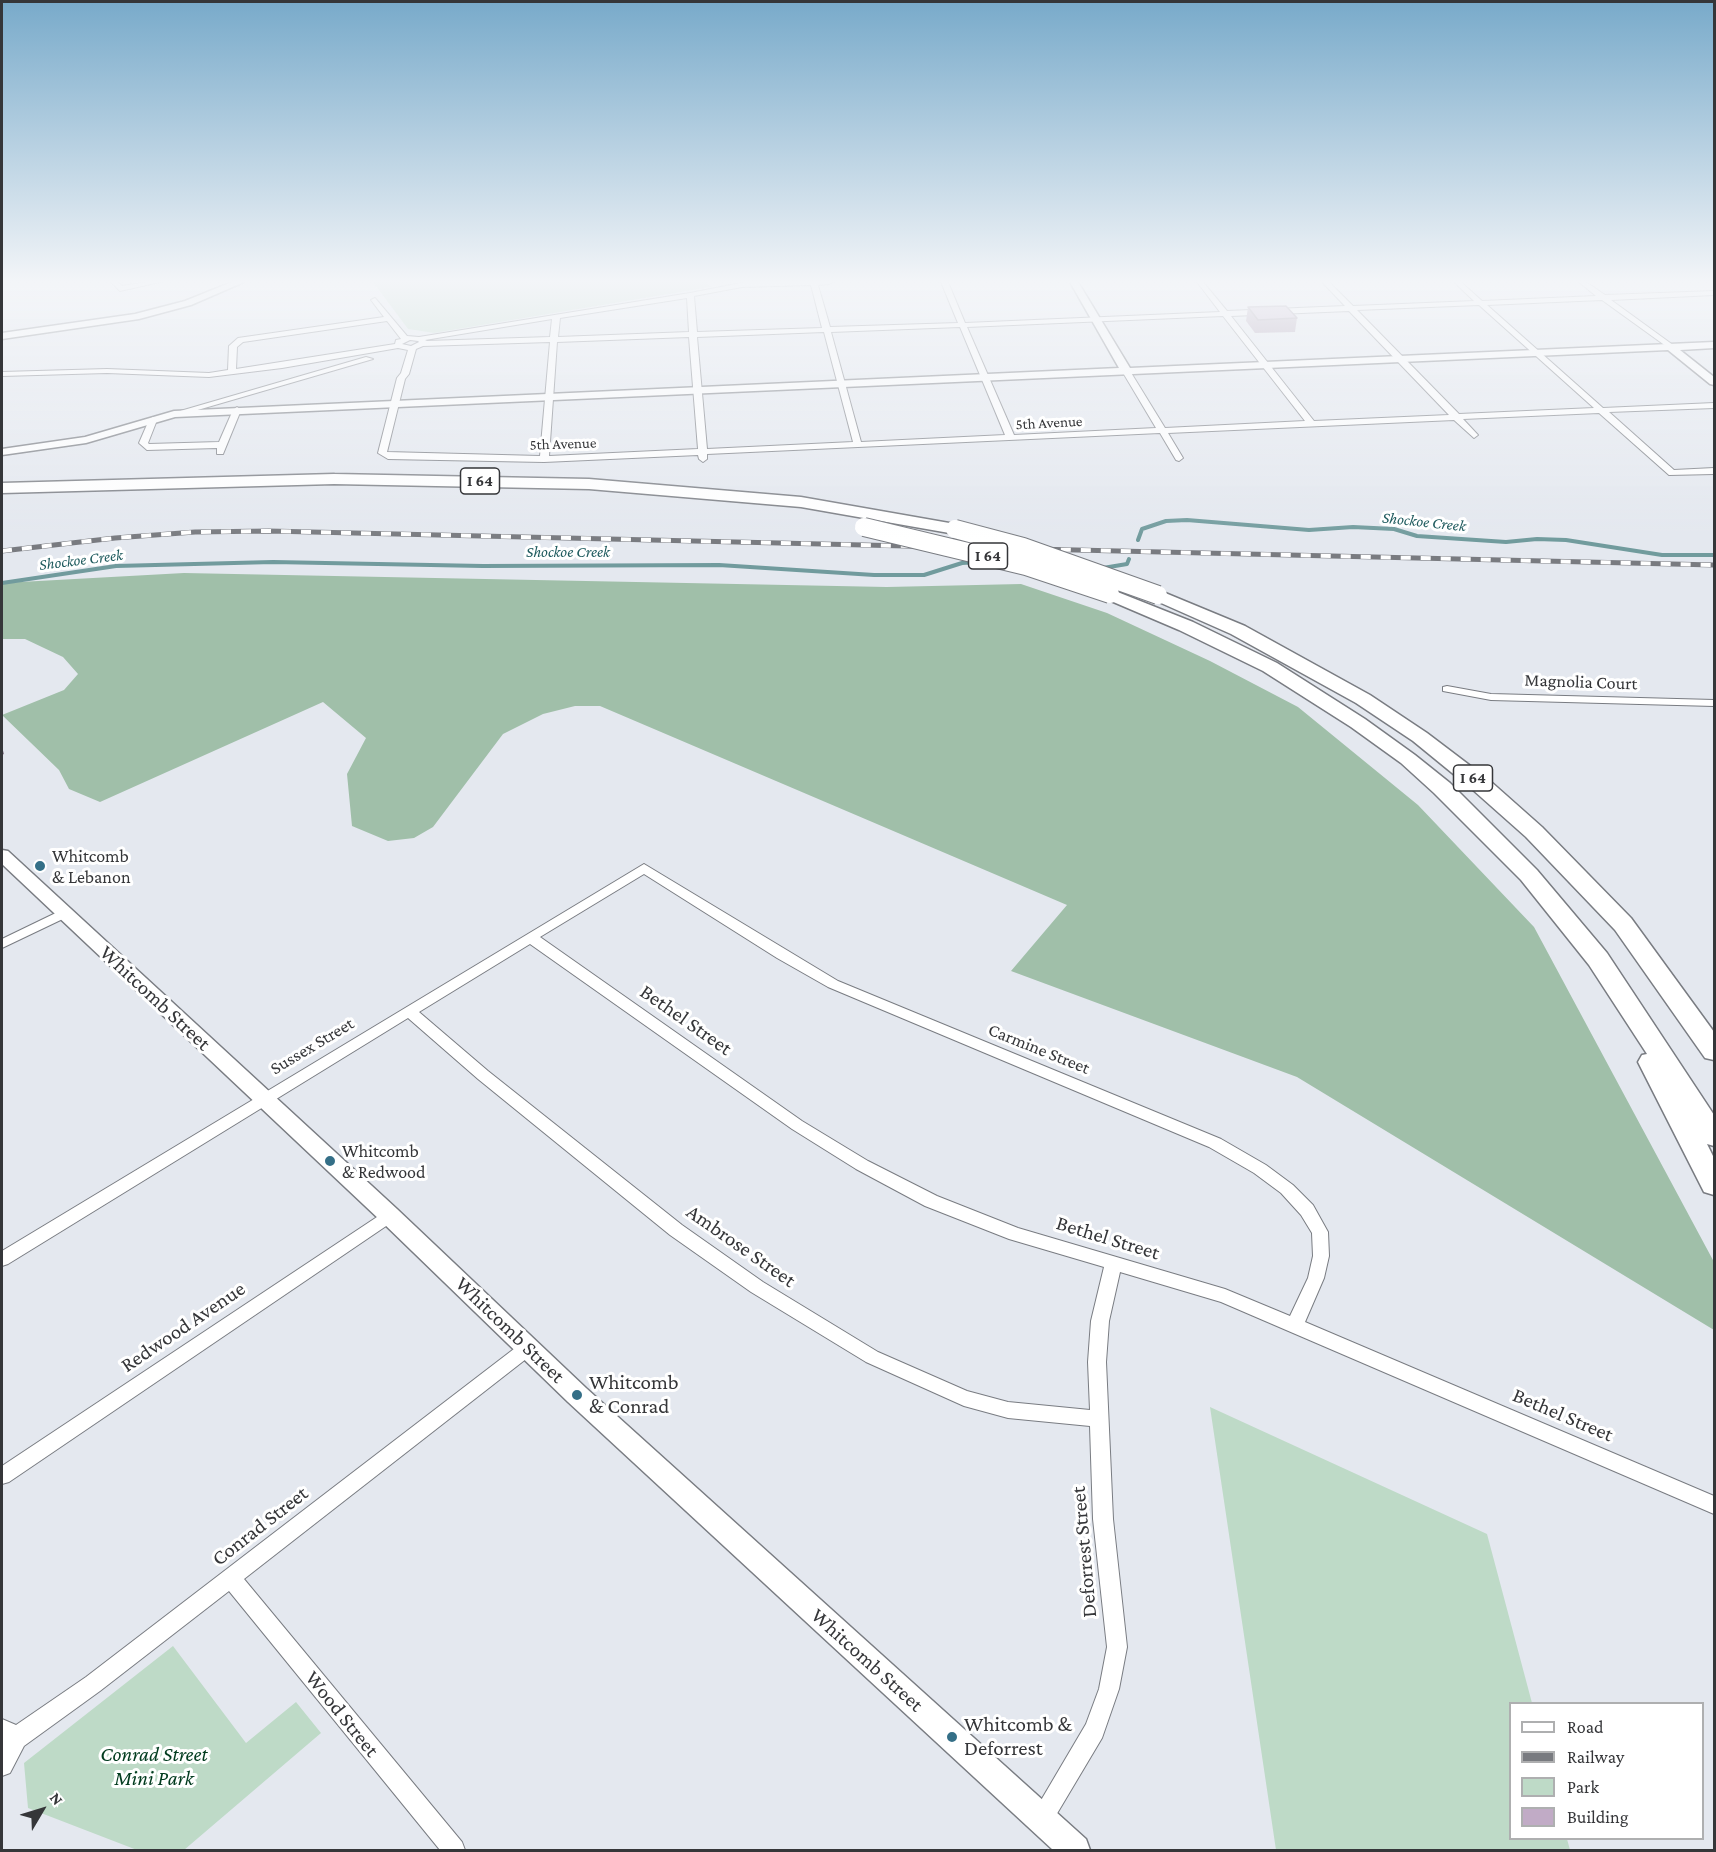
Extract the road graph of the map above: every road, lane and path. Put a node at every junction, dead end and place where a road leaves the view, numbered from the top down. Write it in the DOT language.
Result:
graph roads {
  1 [pos="232,368"];
  2 [pos="255,368"];
  3 [pos="334,368"];
  4 [pos="406,368"];
  5 [pos="552,368"];
  6 [pos="696,368"];
  7 [pos="838,368"];
  8 [pos="981,368"];
  9 [pos="1124,368"];
  10 [pos="1186,368"];
  11 [pos="1269,368"];
  12 [pos="1407,368"];
  13 [pos="1554,368"];
  14 [pos="1697,368"];
  15 [pos="1126,371"];
  16 [pos="232,372"];
  17 [pos="2,374"];
  18 [pos="985,377"];
  19 [pos="1714,382"];
  20 [pos="842,383"];
  21 [pos="698,390"];
  22 [pos="549,396"];
  23 [pos="394,403"];
  24 [pos="1714,405"];
  25 [pos="237,410"];
  26 [pos="1602,410"];
  27 [pos="174,414"];
  28 [pos="1456,417"];
  29 [pos="153,420"];
  30 [pos="1312,424"];
  31 [pos="1163,431"];
  32 [pos="1474,435"];
  33 [pos="1011,438"];
  34 [pos="858,445"];
  35 [pos="2,453"];
  36 [pos="703,455"];
  37 [pos="1179,458"];
  38 [pos="544,459"];
  39 [pos="1714,471"];
  40 [pos="2,488"];
  41 [pos="2,502"];
  42 [pos="1447,689"];
  43 [pos="1714,703"];
  44 [pos="2,855"];
  45 [pos="644,868"];
  46 [pos="64,913"];
  47 [pos="530,937"];
  48 [pos="2,944"];
  49 [pos="1598,959"];
  50 [pos="409,1011"];
  51 [pos="1714,1051"];
  52 [pos="263,1099"];
  53 [pos="1714,1136"];
  54 [pos="1714,1184"];
  55 [pos="389,1215"];
  56 [pos="2,1259"];
  57 [pos="1113,1264"];
  58 [pos="1295,1325"];
  59 [pos="530,1347"];
  60 [pos="1098,1419"];
  61 [pos="2,1476"];
  62 [pos="1714,1505"];
  63 [pos="231,1578"];
  64 [pos="9,1733"];
  65 [pos="2,1765"];
  66 [pos="1041,1819"];
  67 [pos="454,1851"];
  68 [pos="1075,1851"];
  1 -- 16 [label="street"];
  2 -- 16 [label="street"];
  3 -- 27 [label="street"];
  4 -- 23 [label="street"];
  5 -- 22 [label="street"];
  6 -- 21 [label="street"];
  7 -- 20 [label="street"];
  8 -- 18 [label="street"];
  9 -- 15 [label="main road"];
  10 -- 15 [label="main road"];
  11 -- 30 [label="street"];
  12 -- 28 [label="street"];
  13 -- 26 [label="street"];
  14 -- 19 [label="main road"];
  15 -- 18 [label="main road"];
  15 -- 31 [label="street"];
  16 -- 17 [label="street"];
  18 -- 20 [label="main road"];
  18 -- 33 [label="street"];
  20 -- 21 [label="main road"];
  20 -- 34 [label="street"];
  21 -- 22 [label="main road"];
  21 -- 36 [label="street"];
  22 -- 23 [label="main road"];
  22 -- 38 [label="street"];
  23 -- 25 [label="main road"];
  23 -- 38 [label="street, 5th Avenue"];
  24 -- 26 [label="street, 5th Avenue"];
  25 -- 27 [label="main road"];
  25 -- 29 [label="street"];
  26 -- 28 [label="street, 5th Avenue"];
  26 -- 39 [label="street"];
  27 -- 29 [label="main road"];
  28 -- 30 [label="street, 5th Avenue"];
  28 -- 32 [label="street"];
  29 -- 35 [label="main road"];
  30 -- 31 [label="street, 5th Avenue"];
  31 -- 33 [label="street, 5th Avenue"];
  31 -- 37 [label="street"];
  33 -- 34 [label="street, 5th Avenue"];
  34 -- 36 [label="street, 5th Avenue"];
  36 -- 38 [label="street, 5th Avenue"];
  40 -- 51 [label="highway, I 64, bridge"];
  41 -- 49 [label="highway, I 64, bridge"];
  42 -- 43 [label="street, Magnolia Court"];
  44 -- 46 [label="main road, Whitcomb Street"];
  45 -- 47 [label="street, Sussex Street"];
  45 -- 58 [label="street, Carmine Street"];
  46 -- 48 [label="street"];
  46 -- 52 [label="main road, Whitcomb Street"];
  47 -- 50 [label="street, Sussex Street"];
  47 -- 57 [label="street, Bethel Street"];
  49 -- 53 [label="highway, I 64"];
  49 -- 54 [label="highway"];
  50 -- 52 [label="street, Sussex Street"];
  50 -- 60 [label="street, Ambrose Street"];
  52 -- 55 [label="main road, Whitcomb Street"];
  52 -- 56 [label="street, Sussex Street"];
  55 -- 59 [label="main road, Whitcomb Street"];
  55 -- 61 [label="street, Redwood Avenue"];
  57 -- 58 [label="street, Bethel Street"];
  57 -- 60 [label="street, Deforrest Street"];
  58 -- 62 [label="street, Bethel Street"];
  59 -- 63 [label="street, Conrad Street"];
  59 -- 66 [label="main road, Whitcomb Street"];
  60 -- 66 [label="street, Deforrest Street"];
  63 -- 64 [label="street, Conrad Street"];
  63 -- 67 [label="street, Wood Street"];
  64 -- 65 [label="street"];
  66 -- 68 [label="main road, Whitcomb Street"];
}
